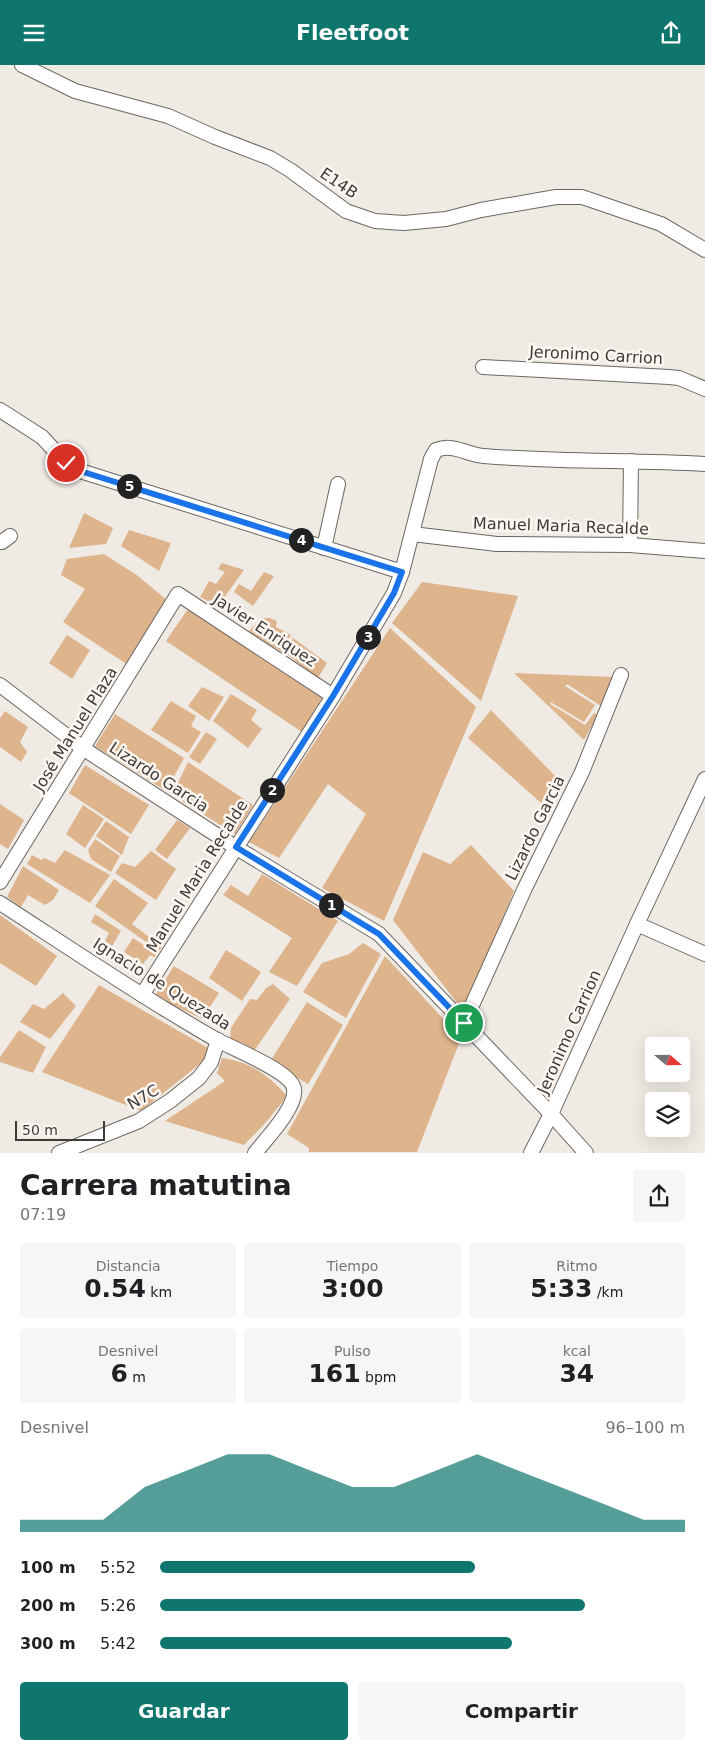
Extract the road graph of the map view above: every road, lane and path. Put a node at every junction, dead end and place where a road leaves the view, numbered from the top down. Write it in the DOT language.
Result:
graph roads {
  1 [pos="22,65"];
  2 [pos="705,250"];
  3 [pos="483,367"];
  4 [pos="705,389"];
  5 [pos="0,411"];
  6 [pos="631,461"];
  7 [pos="705,465"];
  8 [pos="338,484"];
  9 [pos="412,534"];
  10 [pos="630,545"];
  11 [pos="324,548"];
  12 [pos="705,551"];
  13 [pos="402,572"];
  14 [pos="178,594"];
  15 [pos="621,675"];
  16 [pos="0,685"];
  17 [pos="333,696"];
  18 [pos="84,749"];
  19 [pos="705,779"];
  20 [pos="236,847"];
  21 [pos="0,881"];
  22 [pos="0,903"];
  23 [pos="637,924"];
  24 [pos="705,954"];
  25 [pos="142,995"];
  26 [pos="464,1023"];
  27 [pos="218,1040"];
  28 [pos="551,1114"];
  29 [pos="59,1153"];
  30 [pos="255,1153"];
  31 [pos="531,1153"];
  32 [pos="586,1153"];
  1 -- 2 [label="street, E14B"];
  3 -- 4 [label="street, Jeronimo Carrion"];
  5 -- 11 [label="street"];
  6 -- 7 [label="street"];
  6 -- 9 [label="street"];
  6 -- 10 [label="street"];
  8 -- 11 [label="street"];
  9 -- 10 [label="street, Manuel Maria Recalde"];
  9 -- 13 [label="street, Manuel Maria Recalde"];
  10 -- 12 [label="street, Manuel Maria Recalde"];
  11 -- 13 [label="street"];
  13 -- 17 [label="street, Manuel Maria Recalde"];
  14 -- 17 [label="street, Javier Enriquez"];
  14 -- 18 [label="street, José Manuel Plaza"];
  15 -- 26 [label="street, Lizardo Garcia"];
  16 -- 18 [label="street, Lizardo Garcia"];
  17 -- 20 [label="street, Manuel Maria Recalde"];
  18 -- 20 [label="street, Lizardo Garcia"];
  18 -- 21 [label="street, José Manuel Plaza"];
  19 -- 23 [label="street, Jeronimo Carrion"];
  20 -- 25 [label="street, Manuel Maria Recalde"];
  20 -- 26 [label="street, Lizardo Garcia"];
  22 -- 25 [label="street, Ignacio de Quezada"];
  23 -- 24 [label="street"];
  23 -- 28 [label="street, Jeronimo Carrion"];
  25 -- 27 [label="street, Ignacio de Quezada"];
  26 -- 28 [label="street, Lizardo Garcia"];
  27 -- 29 [label="street, N7C"];
  27 -- 30 [label="street, Ignacio de Quezada"];
  28 -- 31 [label="street, Jeronimo Carrion"];
  28 -- 32 [label="street, Lizardo Garcia"];
}
